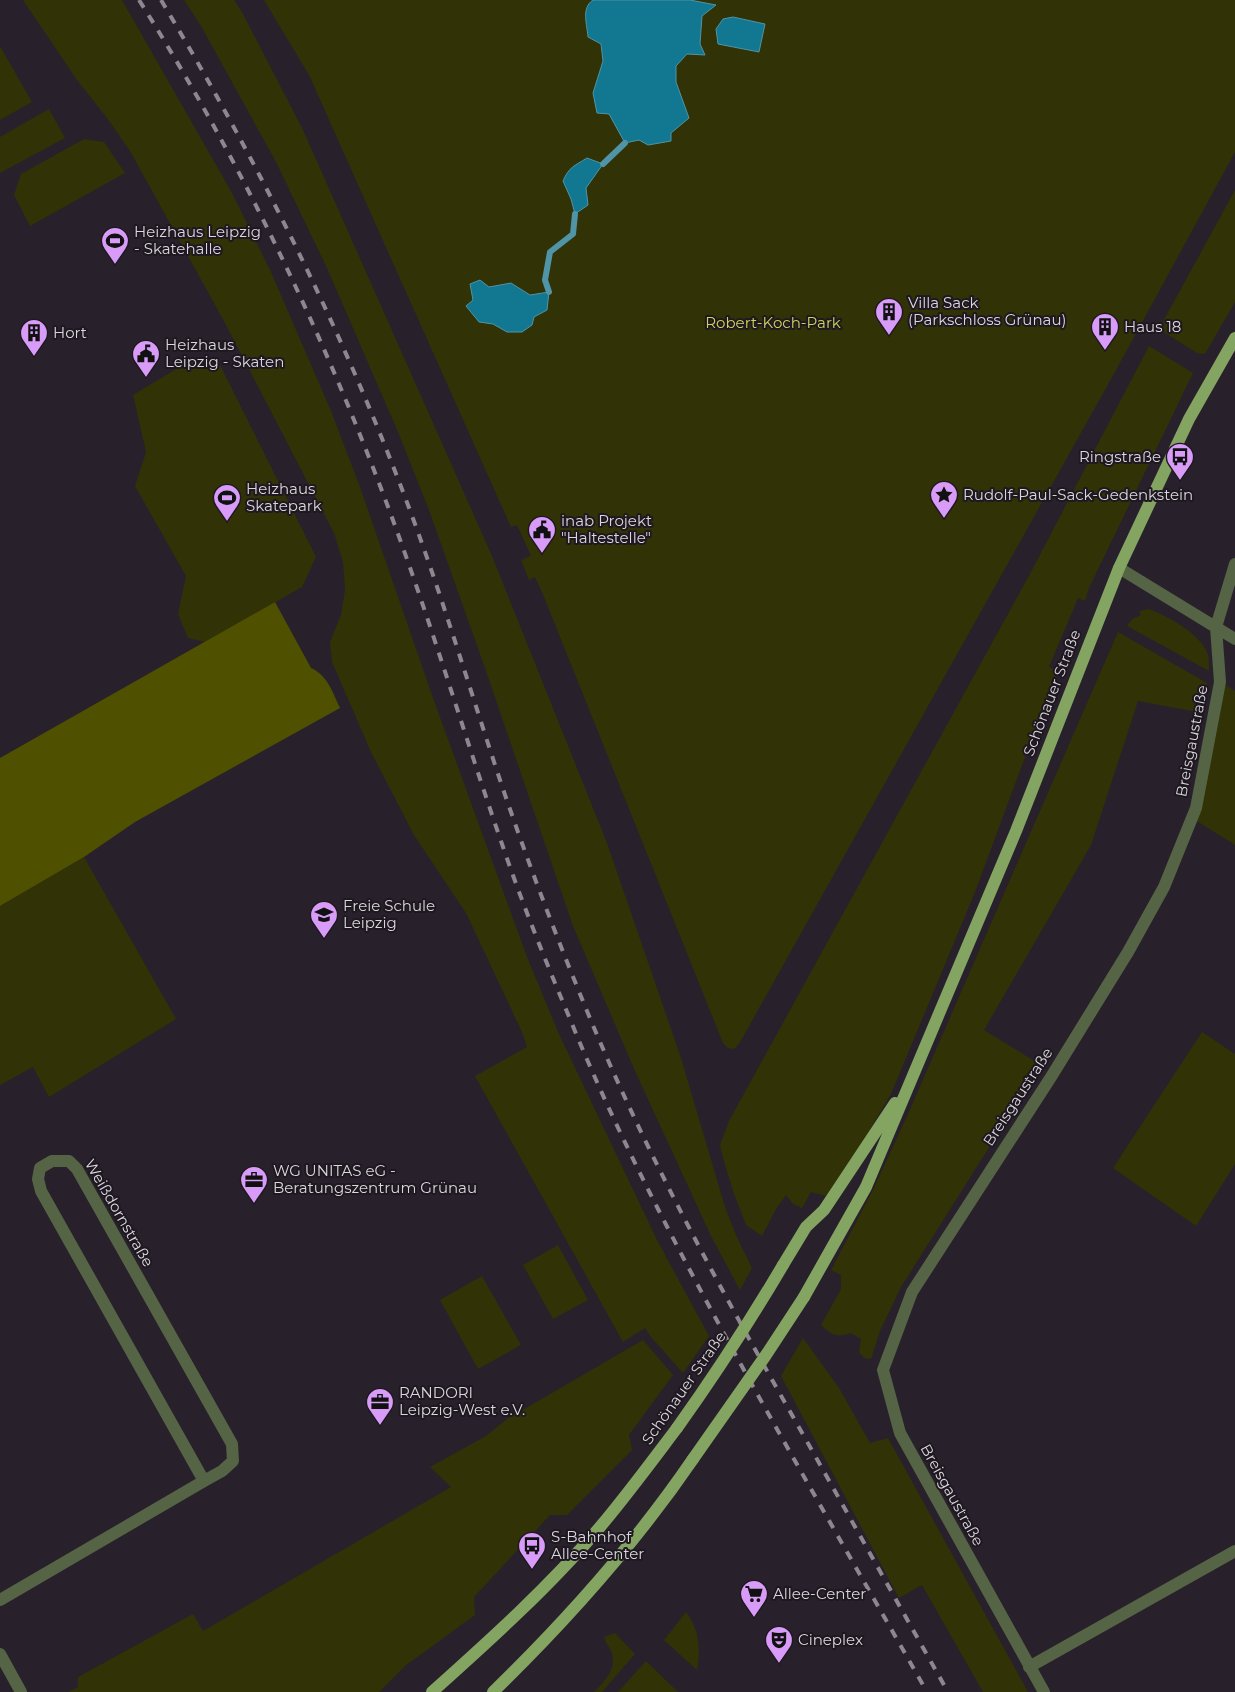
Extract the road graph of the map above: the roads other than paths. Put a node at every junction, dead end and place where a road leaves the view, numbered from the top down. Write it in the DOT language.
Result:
graph roads {
  1 [pos="1235,338"];
  2 [pos="1235,564"];
  3 [pos="1119,568"];
  4 [pos="1216,627"];
  5 [pos="1235,639"];
  6 [pos="917,1067"];
  7 [pos="204,1481"];
  8 [pos="1235,1551"];
  9 [pos="0,1600"];
  10 [pos="0,1654"];
  11 [pos="1029,1667"];
  12 [pos="21,1692"];
  13 [pos="432,1692"];
  14 [pos="493,1692"];
  15 [pos="1044,1692"];
  1 -- 3 [label="main road, Schönauer Straße"];
  2 -- 4 [label="street"];
  3 -- 4 [label="street"];
  3 -- 6 [label="main road, Schönauer Straße"];
  4 -- 5 [label="street"];
  4 -- 11 [label="street, Breisgaustraße"];
  6 -- 13 [label="main road, Schönauer Straße, bridge"];
  6 -- 14 [label="main road, Schönauer Straße, bridge"];
  7 -- 7 [label="street, Weißdornstraße"];
  7 -- 9 [label="street, Weißdornstraße"];
  8 -- 11 [label="street"];
  10 -- 12 [label="street"];
  11 -- 15 [label="street, Breisgaustraße"];
}
